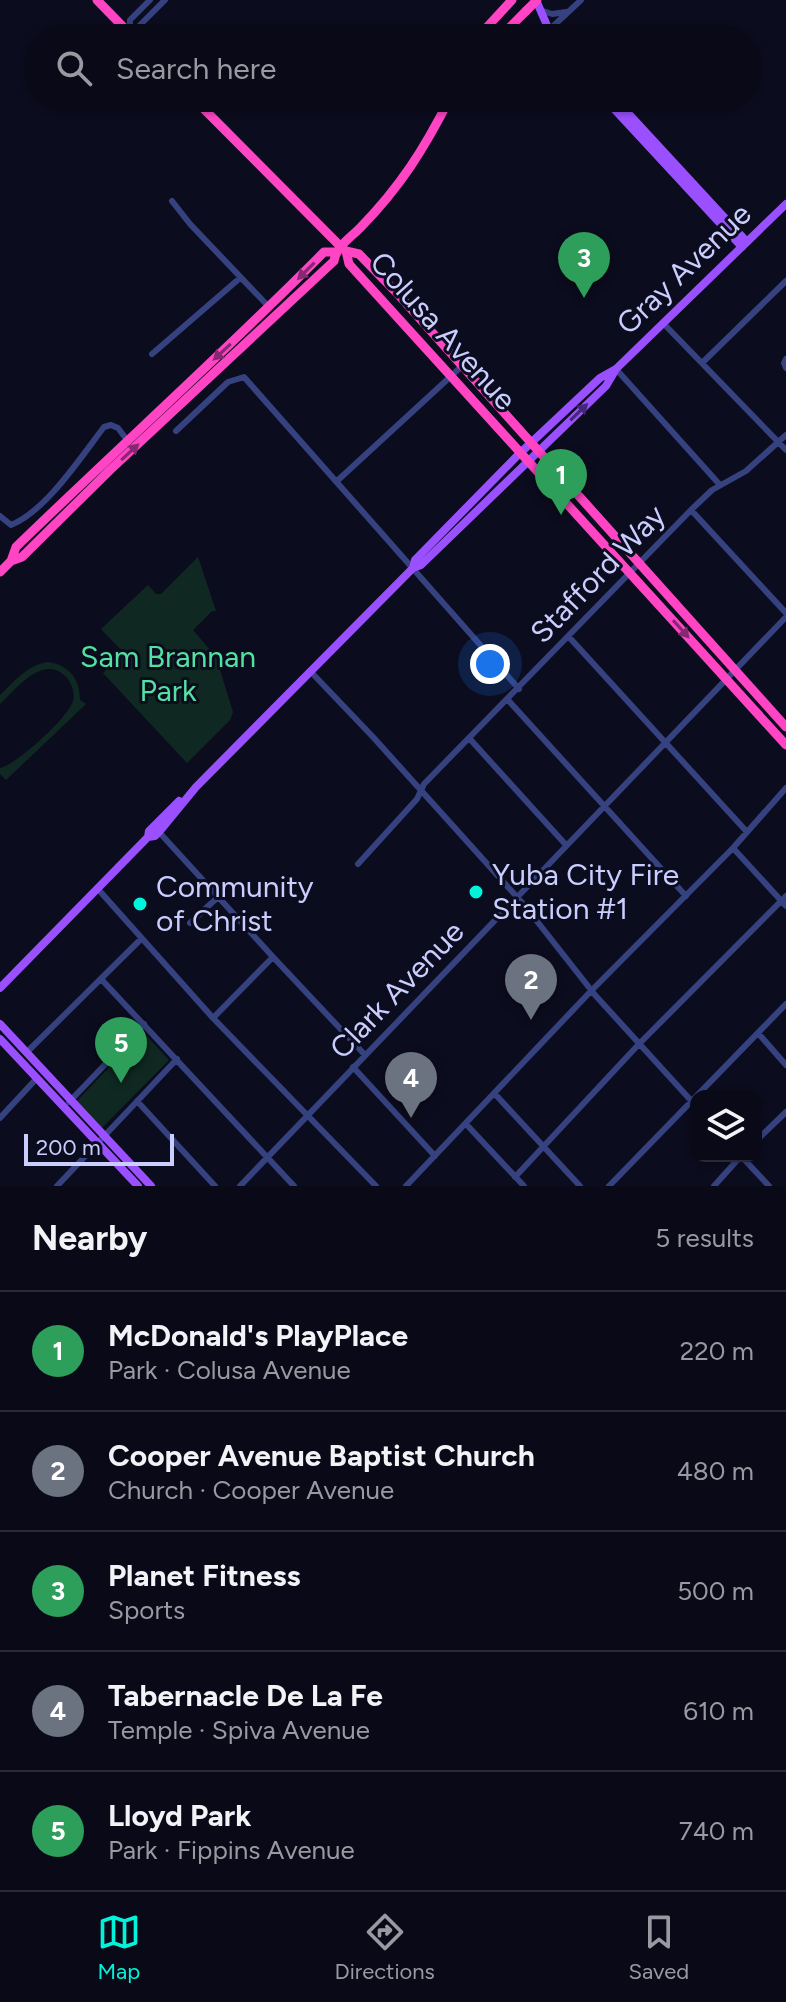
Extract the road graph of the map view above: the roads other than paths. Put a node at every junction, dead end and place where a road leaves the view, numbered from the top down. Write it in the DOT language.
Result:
graph roads {
  1 [pos="97,0"];
  2 [pos="150,0"];
  3 [pos="165,0"];
  4 [pos="512,0"];
  5 [pos="581,0"];
  6 [pos="538,3"];
  7 [pos="572,8"];
  8 [pos="122,24"];
  9 [pos="130,24"];
  10 [pos="141,24"];
  11 [pos="490,24"];
  12 [pos="513,24"];
  13 [pos="546,24"];
  14 [pos="558,24"];
  15 [pos="207,112"];
  16 [pos="443,112"];
  17 [pos="617,112"];
  18 [pos="626,112"];
  19 [pos="172,201"];
  20 [pos="786,204"];
  21 [pos="744,244"];
  22 [pos="341,250"];
  23 [pos="240,278"];
  24 [pos="786,281"];
  25 [pos="273,311"];
  26 [pos="663,323"];
  27 [pos="152,354"];
  28 [pos="786,359"];
  29 [pos="702,363"];
  30 [pos="462,366"];
  31 [pos="786,368"];
  32 [pos="616,369"];
  33 [pos="451,376"];
  34 [pos="176,431"];
  35 [pos="786,435"];
  36 [pos="127,440"];
  37 [pos="531,442"];
  38 [pos="778,442"];
  39 [pos="786,450"];
  40 [pos="538,451"];
  41 [pos="521,452"];
  42 [pos="528,461"];
  43 [pos="337,481"];
  44 [pos="720,485"];
  45 [pos="691,510"];
  46 [pos="0,516"];
  47 [pos="11,561"];
  48 [pos="637,563"];
  49 [pos="413,568"];
  50 [pos="629,571"];
  51 [pos="0,572"];
  52 [pos="786,615"];
  53 [pos="569,637"];
  54 [pos="735,669"];
  55 [pos="311,672"];
  56 [pos="725,678"];
  57 [pos="519,689"];
  58 [pos="508,700"];
  59 [pos="786,727"];
  60 [pos="469,738"];
  61 [pos="665,742"];
  62 [pos="786,745"];
  63 [pos="196,787"];
  64 [pos="786,788"];
  65 [pos="421,792"];
  66 [pos="604,806"];
  67 [pos="159,832"];
  68 [pos="747,832"];
  69 [pos="148,837"];
  70 [pos="566,845"];
  71 [pos="733,848"];
  72 [pos="358,864"];
  73 [pos="97,888"];
  74 [pos="686,896"];
  75 [pos="218,897"];
  76 [pos="517,897"];
  77 [pos="784,901"];
  78 [pos="190,923"];
  79 [pos="141,939"];
  80 [pos="273,957"];
  81 [pos="102,980"];
  82 [pos="0,988"];
  83 [pos="591,991"];
  84 [pos="786,1004"];
  85 [pos="213,1018"];
  86 [pos="0,1024"];
  87 [pos="144,1024"];
  88 [pos="758,1033"];
  89 [pos="0,1039"];
  90 [pos="639,1044"];
  91 [pos="27,1052"];
  92 [pos="365,1055"];
  93 [pos="177,1059"];
  94 [pos="786,1065"];
  95 [pos="353,1067"];
  96 [pos="37,1078"];
  97 [pos="705,1090"];
  98 [pos="495,1094"];
  99 [pos="690,1100"];
  100 [pos="137,1101"];
  101 [pos="68,1103"];
  102 [pos="690,1106"];
  103 [pos="786,1112"];
  104 [pos="306,1116"];
  105 [pos="0,1118"];
  106 [pos="466,1124"];
  107 [pos="762,1135"];
  108 [pos="101,1138"];
  109 [pos="543,1146"];
  110 [pos="435,1156"];
  111 [pos="267,1158"];
  112 [pos="736,1162"];
  113 [pos="747,1162"];
  114 [pos="515,1177"];
  115 [pos="57,1186"];
  116 [pos="138,1186"];
  117 [pos="151,1186"];
  118 [pos="215,1186"];
  119 [pos="240,1186"];
  120 [pos="294,1186"];
  121 [pos="376,1186"];
  122 [pos="406,1186"];
  123 [pos="524,1186"];
  124 [pos="580,1186"];
  125 [pos="609,1186"];
  126 [pos="714,1186"];
  127 [pos="769,1186"];
  1 -- 8 [label="highway"];
  2 -- 9 [label="street"];
  3 -- 10 [label="street"];
  4 -- 11 [label="highway"];
  5 -- 7 [label="street"];
  6 -- 7 [label="street"];
  6 -- 12 [label="highway, bridge"];
  6 -- 13 [label="main road"];
  7 -- 14 [label="street"];
  15 -- 22 [label="highway"];
  16 -- 22 [label="highway"];
  17 -- 21 [label="main road"];
  18 -- 21 [label="main road"];
  19 -- 23 [label="street"];
  20 -- 21 [label="main road, Gray Avenue"];
  21 -- 26 [label="main road, Gray Avenue"];
  22 -- 25 [label="highway"];
  22 -- 30 [label="highway, Colusa Avenue"];
  22 -- 33 [label="highway, Colusa Avenue"];
  23 -- 25 [label="street"];
  23 -- 27 [label="street"];
  24 -- 29 [label="street"];
  25 -- 36 [label="highway, one-way"];
  47 -- 25 [label="highway, one-way"];
  26 -- 29 [label="street"];
  26 -- 32 [label="main road, Gray Avenue"];
  28 -- 31 [label="street"];
  29 -- 38 [label="street"];
  30 -- 33 [label="street"];
  30 -- 37 [label="highway, Colusa Avenue"];
  32 -- 37 [label="main road, Gray Avenue"];
  40 -- 32 [label="main road, Gray Avenue, one-way"];
  32 -- 44 [label="street"];
  33 -- 41 [label="highway, Colusa Avenue"];
  33 -- 43 [label="street"];
  34 -- 43 [label="street"];
  35 -- 38 [label="street, Stafford Way"];
  36 -- 46 [label="street"];
  36 -- 47 [label="highway"];
  37 -- 40 [label="highway, Colusa Avenue"];
  37 -- 41 [label="main road, Gray Avenue"];
  38 -- 39 [label="street"];
  38 -- 44 [label="street, Stafford Way"];
  40 -- 42 [label="main road, Gray Avenue"];
  40 -- 48 [label="highway, Colusa Avenue"];
  41 -- 42 [label="highway, Colusa Avenue"];
  41 -- 49 [label="main road, Gray Avenue"];
  42 -- 49 [label="main road, Gray Avenue"];
  42 -- 50 [label="highway, Colusa Avenue"];
  43 -- 49 [label="street"];
  44 -- 45 [label="street, Stafford Way"];
  45 -- 48 [label="street, Stafford Way"];
  45 -- 52 [label="street"];
  47 -- 51 [label="highway"];
  48 -- 50 [label="street, Stafford Way"];
  48 -- 54 [label="highway, Colusa Avenue"];
  49 -- 55 [label="main road, Gray Avenue"];
  49 -- 57 [label="street"];
  50 -- 53 [label="street, Stafford Way"];
  50 -- 56 [label="highway, Colusa Avenue, one-way"];
  52 -- 54 [label="street, Clark Avenue"];
  53 -- 57 [label="street, Stafford Way"];
  53 -- 61 [label="street"];
  54 -- 56 [label="street, Clark Avenue"];
  54 -- 59 [label="highway, Colusa Avenue"];
  55 -- 63 [label="main road, Gray Avenue"];
  55 -- 65 [label="street"];
  56 -- 61 [label="street, Clark Avenue"];
  56 -- 62 [label="highway, Colusa Avenue"];
  57 -- 58 [label="street, Stafford Way"];
  58 -- 60 [label="street, Stafford Way"];
  58 -- 66 [label="street"];
  60 -- 65 [label="street, Stafford Way"];
  60 -- 70 [label="street"];
  61 -- 66 [label="street, Clark Avenue"];
  61 -- 68 [label="street"];
  63 -- 67 [label="main road, Gray Avenue"];
  63 -- 69 [label="main road, Gray Avenue"];
  64 -- 68 [label="street"];
  65 -- 72 [label="street, Stafford Way"];
  65 -- 76 [label="street"];
  66 -- 70 [label="street, Clark Avenue"];
  66 -- 74 [label="street"];
  67 -- 69 [label="main road, Gray Avenue"];
  67 -- 75 [label="street"];
  68 -- 71 [label="street"];
  69 -- 73 [label="main road, Gray Avenue"];
  70 -- 76 [label="street, Clark Avenue"];
  71 -- 74 [label="street"];
  71 -- 77 [label="street"];
  73 -- 79 [label="street"];
  73 -- 82 [label="main road, Gray Avenue"];
  74 -- 83 [label="street"];
  75 -- 78 [label="street"];
  75 -- 80 [label="street"];
  76 -- 83 [label="street"];
  76 -- 92 [label="street, Clark Avenue"];
  77 -- 90 [label="street"];
  79 -- 81 [label="street"];
  79 -- 85 [label="street"];
  80 -- 85 [label="street"];
  80 -- 92 [label="street"];
  81 -- 87 [label="street"];
  81 -- 91 [label="street"];
  83 -- 90 [label="street"];
  83 -- 98 [label="street"];
  84 -- 88 [label="street"];
  85 -- 104 [label="street"];
  86 -- 91 [label="main road"];
  87 -- 93 [label="street"];
  87 -- 101 [label="street"];
  88 -- 94 [label="street"];
  88 -- 97 [label="street"];
  89 -- 96 [label="main road"];
  90 -- 99 [label="street"];
  90 -- 109 [label="street"];
  91 -- 101 [label="main road"];
  92 -- 95 [label="street, Clark Avenue"];
  93 -- 100 [label="street"];
  93 -- 111 [label="street"];
  95 -- 104 [label="street, Clark Avenue"];
  95 -- 110 [label="street"];
  96 -- 101 [label="main road"];
  96 -- 105 [label="street"];
  98 -- 106 [label="street"];
  98 -- 109 [label="street"];
  100 -- 108 [label="street"];
  100 -- 118 [label="street"];
  101 -- 108 [label="main road"];
  102 -- 125 [label="street"];
  103 -- 107 [label="street"];
  104 -- 111 [label="street, Clark Avenue"];
  104 -- 121 [label="street"];
  106 -- 110 [label="street"];
  106 -- 114 [label="street"];
  108 -- 115 [label="street"];
  108 -- 116 [label="main road"];
  108 -- 117 [label="main road"];
  109 -- 114 [label="street"];
  109 -- 124 [label="street"];
  110 -- 122 [label="street"];
  111 -- 119 [label="street, Clark Avenue"];
  111 -- 120 [label="street"];
  112 -- 126 [label="street"];
  113 -- 127 [label="street"];
  114 -- 123 [label="street"];
}
